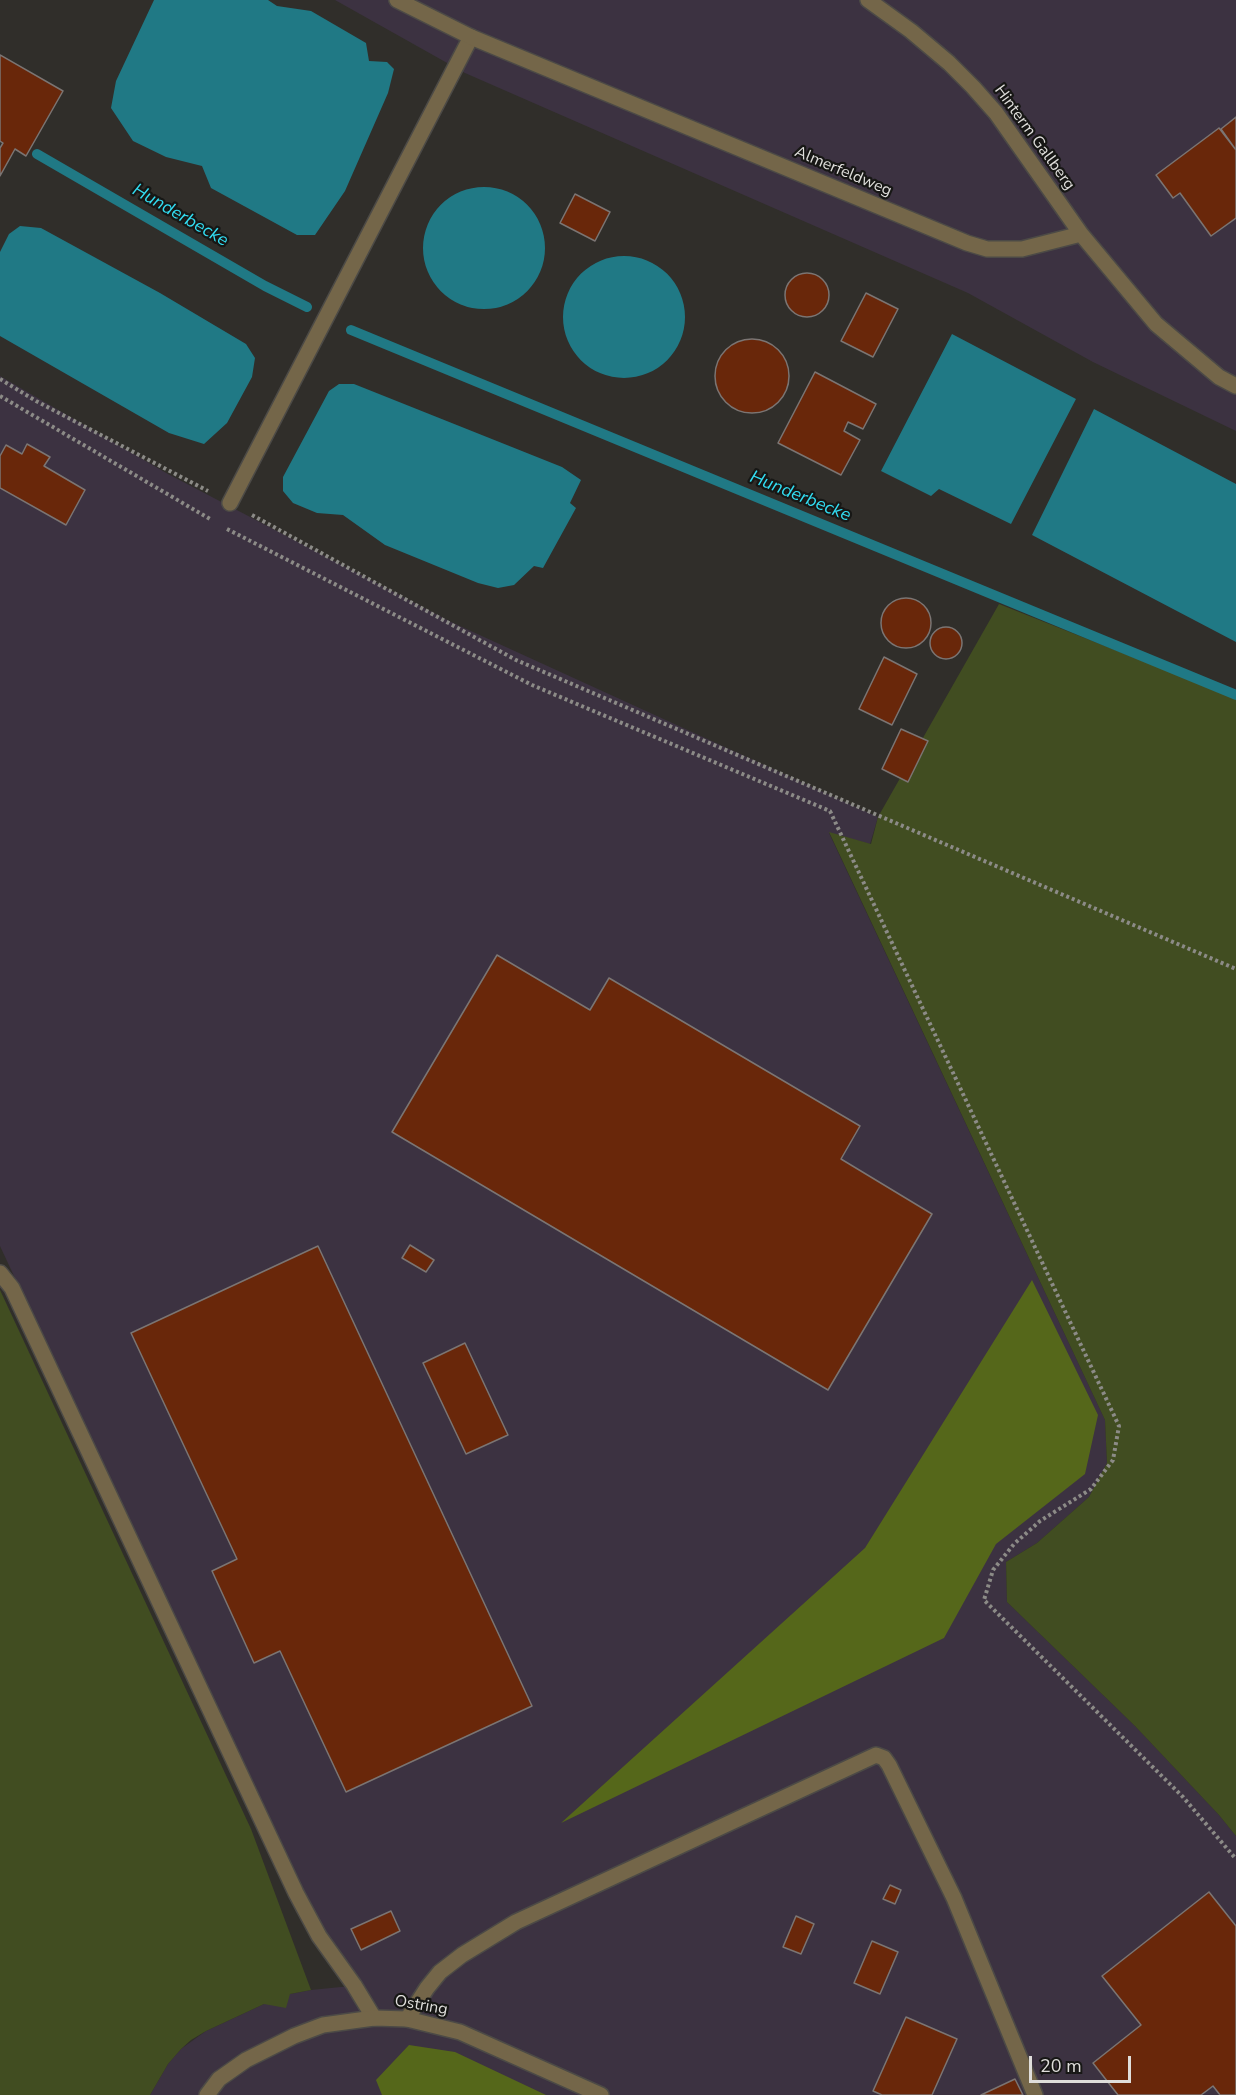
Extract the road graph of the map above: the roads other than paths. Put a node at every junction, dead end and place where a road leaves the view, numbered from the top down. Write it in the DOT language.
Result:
graph roads {
  1 [pos="398,0"];
  2 [pos="868,0"];
  3 [pos="471,37"];
  4 [pos="1081,234"];
  5 [pos="1236,386"];
  6 [pos="230,503"];
  7 [pos="0,1273"];
  8 [pos="374,2018"];
  9 [pos="407,2019"];
  10 [pos="207,2095"];
  11 [pos="601,2095"];
  12 [pos="1035,2095"];
  1 -- 3 [label="street, Almerfeldweg"];
  2 -- 4 [label="street, Hinterm Gallberg"];
  3 -- 4 [label="street, Almerfeldweg"];
  3 -- 6 [label="street"];
  4 -- 5 [label="street"];
  7 -- 8 [label="street"];
  8 -- 9 [label="street, Ostring"];
  8 -- 10 [label="street, Ostring"];
  9 -- 11 [label="street, Ostring"];
  9 -- 12 [label="street"];
}
